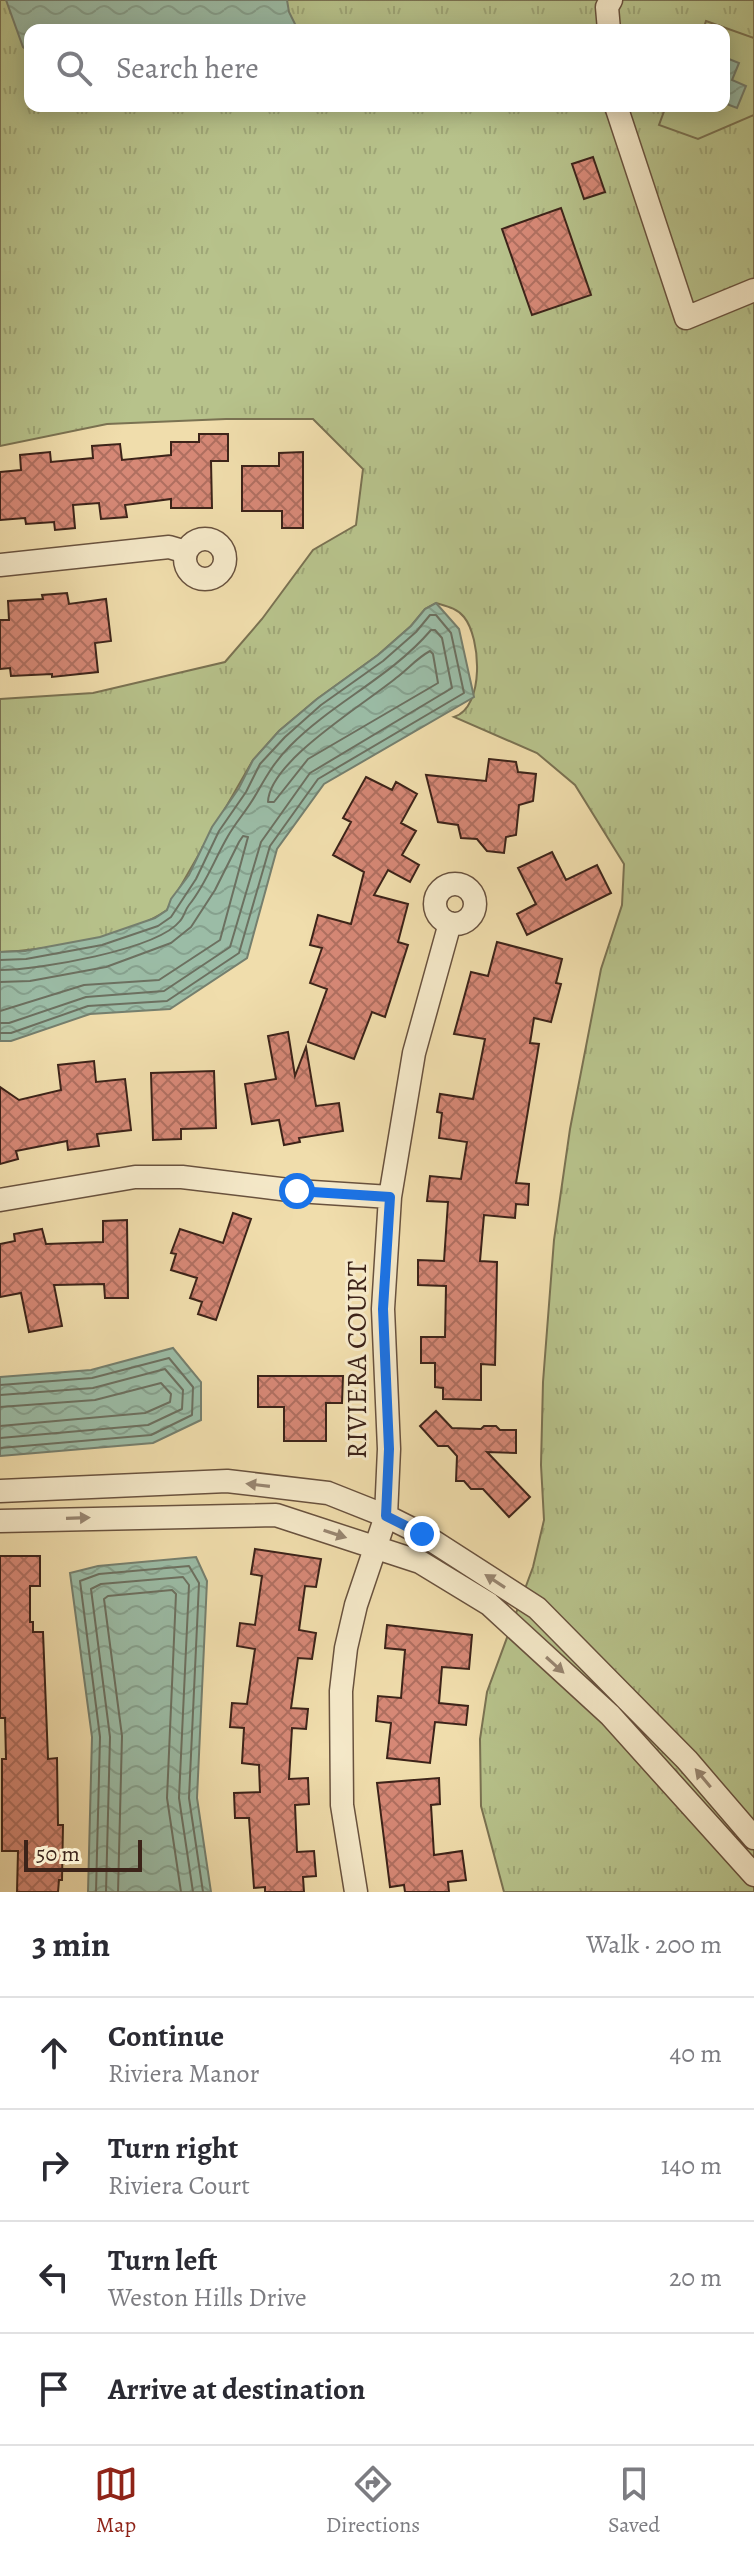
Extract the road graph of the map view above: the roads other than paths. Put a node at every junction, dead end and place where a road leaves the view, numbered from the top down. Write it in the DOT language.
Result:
graph roads {
  1 [pos="611,0"];
  2 [pos="608,24"];
  3 [pos="618,112"];
  4 [pos="754,290"];
  5 [pos="186,552"];
  6 [pos="0,565"];
  7 [pos="450,923"];
  8 [pos="390,1197"];
  9 [pos="0,1200"];
  10 [pos="0,1491"];
  11 [pos="386,1516"];
  12 [pos="0,1521"];
  13 [pos="374,1546"];
  14 [pos="754,1838"];
  15 [pos="754,1875"];
  16 [pos="356,1892"];
  1 -- 2 [label="street"];
  3 -- 4 [label="street"];
  5 -- 6 [label="street"];
  7 -- 8 [label="street, RIVIERA COURT"];
  8 -- 9 [label="street"];
  8 -- 11 [label="street, RIVIERA COURT"];
  11 -- 10 [label="street, one-way"];
  11 -- 13 [label="street, RIVIERA COURT"];
  14 -- 11 [label="street, one-way"];
  12 -- 13 [label="street, one-way"];
  13 -- 15 [label="street, one-way"];
  13 -- 16 [label="street, RIVIERA COURT"];
}
